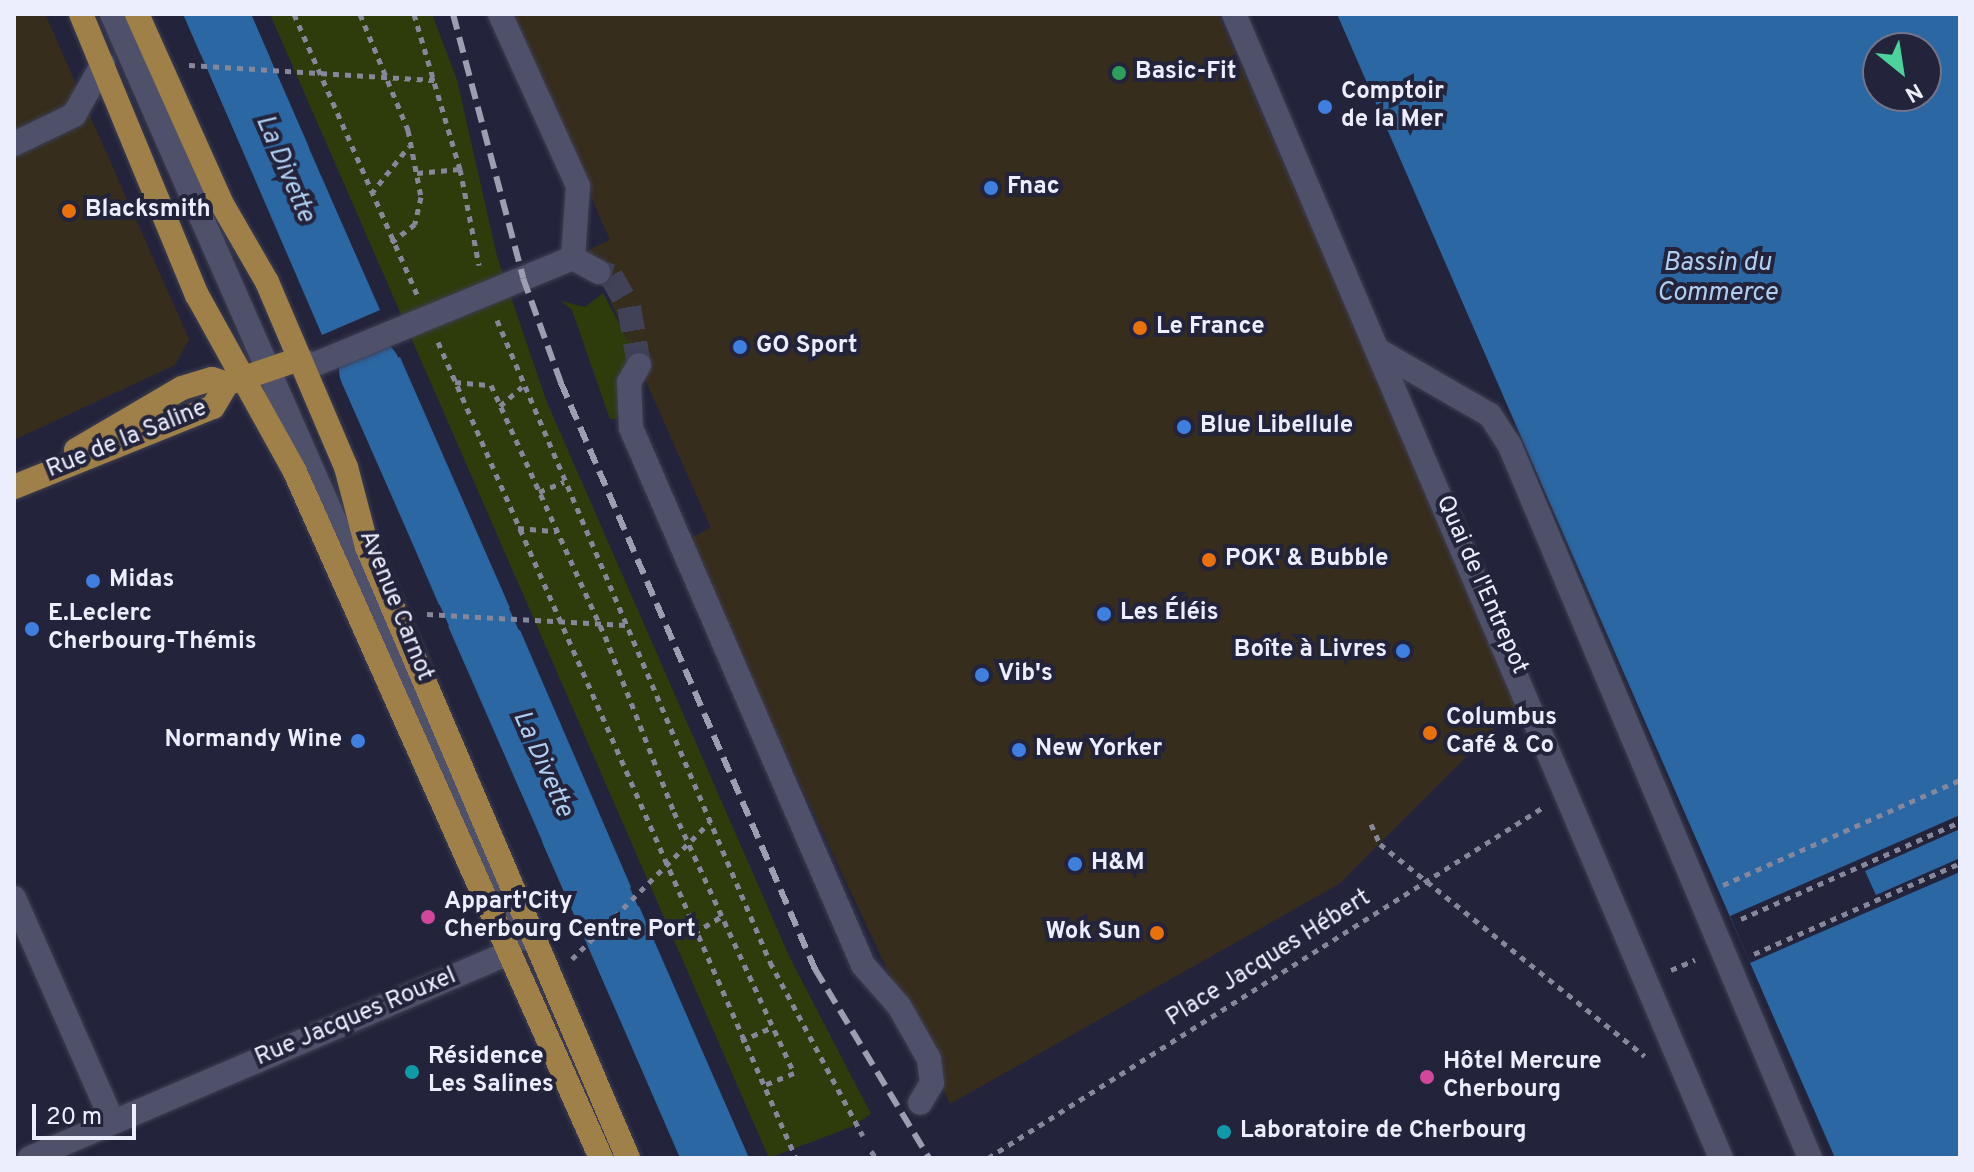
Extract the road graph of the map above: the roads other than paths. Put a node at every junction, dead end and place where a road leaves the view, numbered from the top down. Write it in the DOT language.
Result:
graph roads {
  1 [pos="81,14"];
  2 [pos="112,14"];
  3 [pos="137,14"];
  4 [pos="500,14"];
  5 [pos="1234,14"];
  6 [pos="103,64"];
  7 [pos="22,140"];
  8 [pos="573,258"];
  9 [pos="598,272"];
  10 [pos="234,297"];
  11 [pos="1379,351"];
  12 [pos="310,362"];
  13 [pos="639,365"];
  14 [pos="269,370"];
  15 [pos="235,381"];
  16 [pos="18,485"];
  17 [pos="14,898"];
  18 [pos="506,954"];
  19 [pos="553,983"];
  20 [pos="920,1103"];
  21 [pos="113,1122"];
  22 [pos="1716,1157"];
  23 [pos="30,1158"];
  24 [pos="601,1158"];
  25 [pos="628,1158"];
  26 [pos="1810,1158"];
  1 -- 6 [label="main road"];
  2 -- 10 [label="street"];
  3 -- 12 [label="main road, Avenue Carnot"];
  4 -- 8 [label="street"];
  5 -- 11 [label="street, Quai de l'Entrepot"];
  6 -- 7 [label="street"];
  6 -- 15 [label="main road"];
  8 -- 9 [label="street"];
  8 -- 12 [label="street"];
  10 -- 14 [label="street"];
  10 -- 15 [label="street"];
  11 -- 22 [label="street, Quai de l'Entrepot"];
  11 -- 26 [label="street"];
  12 -- 14 [label="main road, Rue de la Saline"];
  12 -- 19 [label="main road, Avenue Carnot"];
  13 -- 20 [label="street"];
  14 -- 15 [label="main road, Rue de la Saline"];
  14 -- 19 [label="street"];
  15 -- 16 [label="main road, Rue de la Saline"];
  15 -- 18 [label="main road"];
  17 -- 21 [label="street"];
  18 -- 21 [label="street, Rue Jacques Rouxel"];
  18 -- 24 [label="main road"];
  19 -- 25 [label="main road, Avenue Carnot"];
  21 -- 23 [label="street, Rue Jacques Rouxel"];
}
